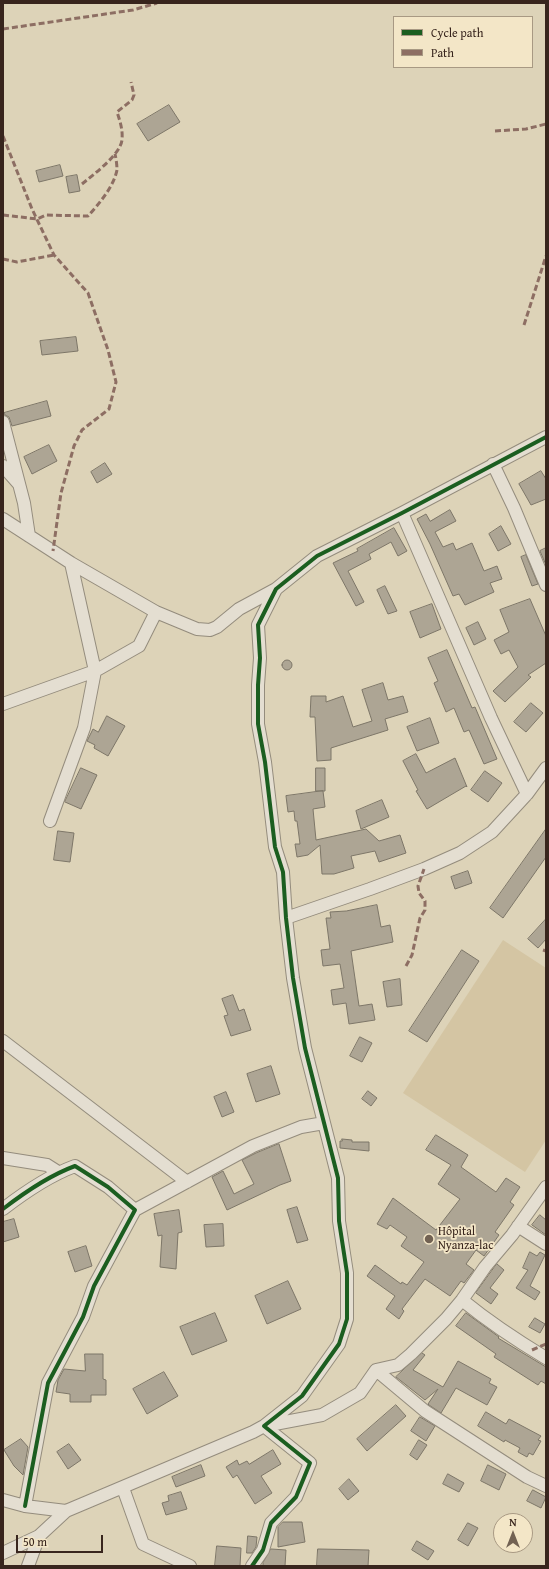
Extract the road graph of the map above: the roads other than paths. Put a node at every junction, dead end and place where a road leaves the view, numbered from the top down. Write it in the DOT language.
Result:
graph roads {
  1 [pos="3,422"];
  2 [pos="546,437"];
  3 [pos="493,464"];
  4 [pos="3,466"];
  5 [pos="19,484"];
  6 [pos="402,513"];
  7 [pos="3,519"];
  8 [pos="29,536"];
  9 [pos="71,563"];
  10 [pos="546,586"];
  11 [pos="276,589"];
  12 [pos="156,612"];
  13 [pos="95,671"];
  14 [pos="3,704"];
  15 [pos="546,768"];
  16 [pos="527,794"];
  17 [pos="50,821"];
  18 [pos="286,918"];
  19 [pos="3,1041"];
  20 [pos="324,1123"];
  21 [pos="3,1158"];
  22 [pos="58,1172"];
  23 [pos="187,1182"];
  24 [pos="546,1187"];
  25 [pos="3,1209"];
  26 [pos="135,1210"];
  27 [pos="518,1226"];
  28 [pos="546,1244"];
  29 [pos="462,1300"];
  30 [pos="546,1358"];
  31 [pos="376,1370"];
  32 [pos="264,1426"];
  33 [pos="546,1486"];
  34 [pos="123,1488"];
  35 [pos="3,1500"];
  36 [pos="25,1506"];
  37 [pos="66,1511"];
  38 [pos="39,1536"];
  39 [pos="3,1553"];
  40 [pos="28,1566"];
  41 [pos="190,1566"];
  42 [pos="252,1566"];
  1 -- 5 [label="street"];
  2 -- 3 [label="street"];
  3 -- 6 [label="street"];
  3 -- 10 [label="street"];
  4 -- 5 [label="street"];
  5 -- 8 [label="street"];
  6 -- 11 [label="street"];
  6 -- 16 [label="street"];
  7 -- 8 [label="street"];
  8 -- 9 [label="street"];
  9 -- 12 [label="street"];
  9 -- 13 [label="street"];
  11 -- 12 [label="street"];
  11 -- 18 [label="street"];
  12 -- 13 [label="street"];
  13 -- 14 [label="street"];
  13 -- 17 [label="street"];
  15 -- 16 [label="street"];
  16 -- 18 [label="street"];
  18 -- 20 [label="street"];
  19 -- 23 [label="street"];
  20 -- 23 [label="street"];
  20 -- 32 [label="street"];
  21 -- 22 [label="street"];
  22 -- 25 [label="street"];
  22 -- 26 [label="street"];
  23 -- 26 [label="street"];
  24 -- 27 [label="street"];
  26 -- 36 [label="street"];
  27 -- 28 [label="street"];
  27 -- 29 [label="street"];
  29 -- 30 [label="street"];
  29 -- 31 [label="street"];
  31 -- 32 [label="street"];
  31 -- 33 [label="street"];
  32 -- 34 [label="street"];
  32 -- 42 [label="street"];
  34 -- 37 [label="street"];
  34 -- 41 [label="street"];
  35 -- 36 [label="street"];
  36 -- 37 [label="street"];
  37 -- 38 [label="street"];
  38 -- 39 [label="street"];
  38 -- 40 [label="street"];
}
